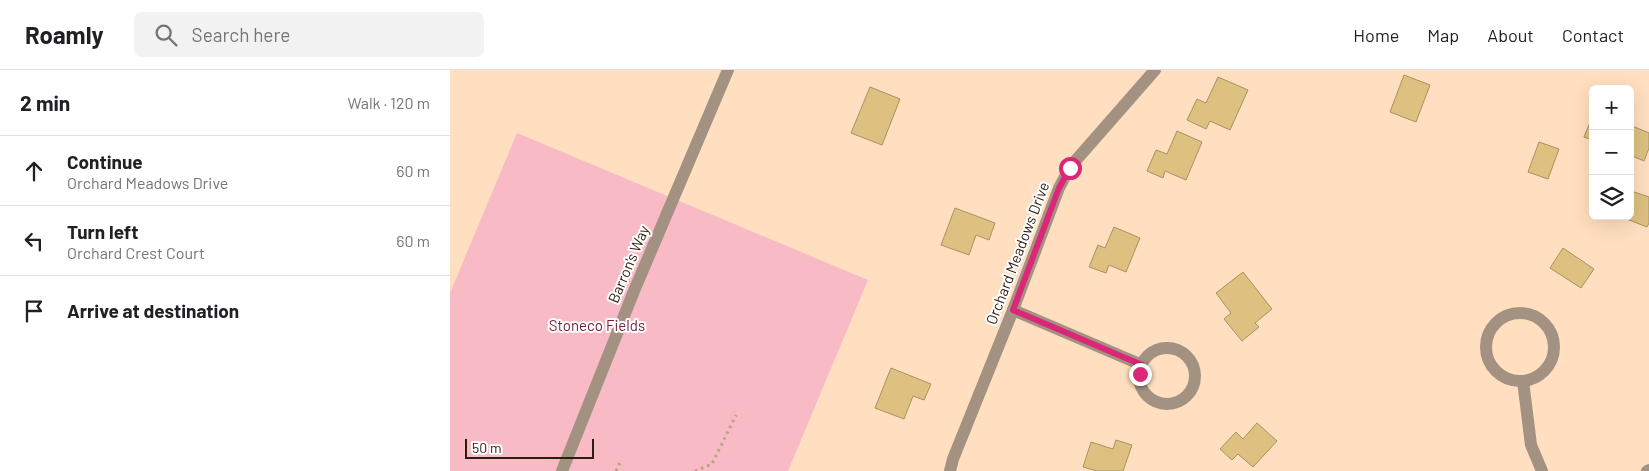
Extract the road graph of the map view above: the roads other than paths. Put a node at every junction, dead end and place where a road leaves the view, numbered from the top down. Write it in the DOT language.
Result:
graph roads {
  1 [pos="728,70"];
  2 [pos="1155,70"];
  3 [pos="1013,310"];
  4 [pos="1142,365"];
  5 [pos="1523,381"];
  6 [pos="562,471"];
  7 [pos="950,471"];
  8 [pos="1542,471"];
  1 -- 6 [label="street, Barron's Way"];
  2 -- 3 [label="street, Orchard Meadows Drive"];
  3 -- 4 [label="street"];
  3 -- 7 [label="street, Orchard Meadows Drive"];
  4 -- 4 [label="street"];
  5 -- 5 [label="street"];
  5 -- 8 [label="street"];
}
